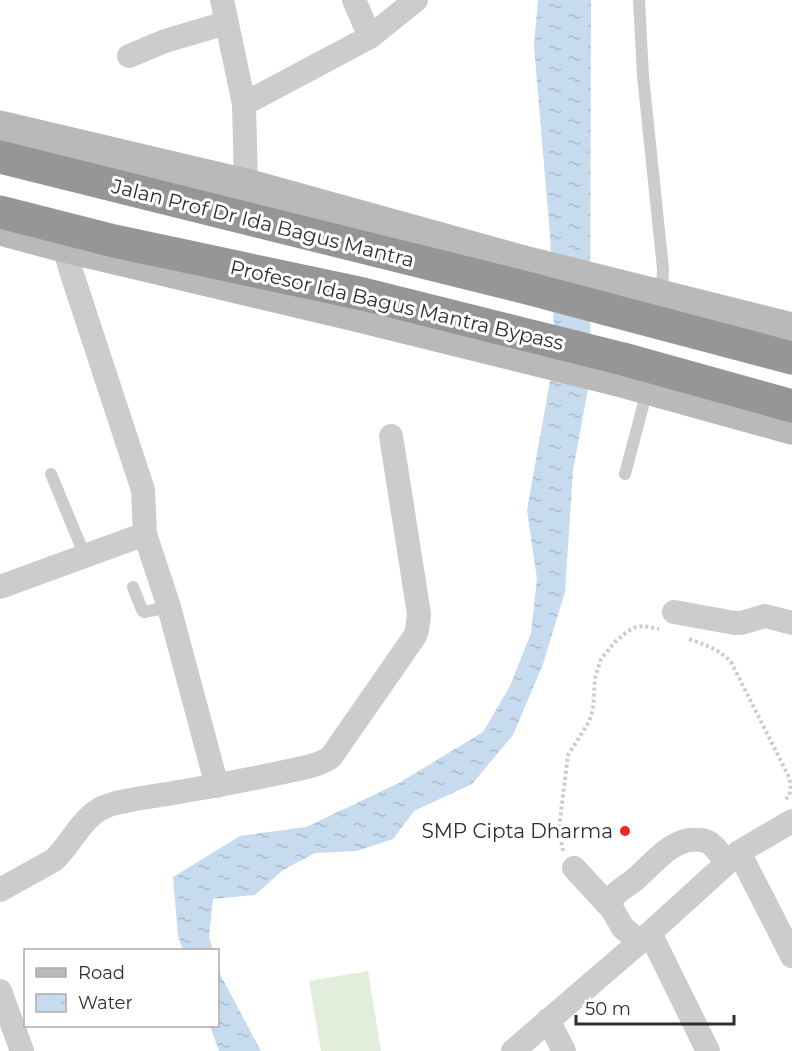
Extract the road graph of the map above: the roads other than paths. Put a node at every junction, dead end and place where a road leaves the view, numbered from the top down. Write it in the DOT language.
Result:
graph roads {
  1 [pos="354,0"];
  2 [pos="416,0"];
  3 [pos="639,0"];
  4 [pos="224,12"];
  5 [pos="370,36"];
  6 [pos="129,56"];
  7 [pos="244,104"];
  8 [pos="0,127"];
  9 [pos="0,157"];
  10 [pos="246,185"];
  11 [pos="282,211"];
  12 [pos="0,212"];
  13 [pos="0,229"];
  14 [pos="64,246"];
  15 [pos="376,251"];
  16 [pos="524,275"];
  17 [pos="363,294"];
  18 [pos="662,297"];
  19 [pos="628,301"];
  20 [pos="792,329"];
  21 [pos="516,344"];
  22 [pos="792,358"];
  23 [pos="631,376"];
  24 [pos="792,406"];
  25 [pos="792,429"];
  26 [pos="391,436"];
  27 [pos="51,474"];
  28 [pos="625,474"];
  29 [pos="145,534"];
  30 [pos="85,556"];
  31 [pos="0,587"];
  32 [pos="133,587"];
  33 [pos="170,607"];
  34 [pos="667,620"];
  35 [pos="792,622"];
  36 [pos="217,786"];
  37 [pos="785,812"];
  38 [pos="733,858"];
  39 [pos="574,868"];
  40 [pos="2,885"];
  41 [pos="612,909"];
  42 [pos="645,937"];
  43 [pos="792,956"];
  44 [pos="8,1004"];
  45 [pos="548,1020"];
  46 [pos="22,1051"];
  47 [pos="513,1051"];
  48 [pos="564,1051"];
  49 [pos="708,1051"];
  1 -- 5 [label="street"];
  2 -- 5 [label="street"];
  3 -- 18 [label="lane"];
  4 -- 6 [label="street"];
  4 -- 7 [label="street"];
  5 -- 7 [label="street"];
  7 -- 10 [label="street"];
  8 -- 10 [label="street"];
  9 -- 11 [label="highway, Jalan Prof Dr Ida Bagus Mantra"];
  10 -- 11 [label="street"];
  11 -- 15 [label="highway, Jalan Prof Dr Ida Bagus Mantra"];
  11 -- 16 [label="street"];
  12 -- 17 [label="highway, Profesor Ida Bagus Mantra Bypass"];
  13 -- 14 [label="street"];
  14 -- 21 [label="street"];
  14 -- 29 [label="street"];
  15 -- 16 [label="highway, Jalan Prof Dr Ida Bagus Mantra"];
  15 -- 17 [label="highway"];
  16 -- 19 [label="highway"];
  17 -- 21 [label="highway, Profesor Ida Bagus Mantra Bypass"];
  18 -- 19 [label="street"];
  18 -- 20 [label="street"];
  19 -- 22 [label="highway"];
  21 -- 23 [label="highway, Profesor Ida Bagus Mantra Bypass"];
  23 -- 24 [label="highway, Profesor Ida Bagus Mantra Bypass"];
  23 -- 25 [label="street"];
  23 -- 28 [label="lane"];
  26 -- 36 [label="street"];
  27 -- 30 [label="lane"];
  29 -- 30 [label="street"];
  29 -- 33 [label="street"];
  30 -- 31 [label="street"];
  32 -- 33 [label="lane"];
  33 -- 36 [label="street"];
  34 -- 35 [label="street"];
  36 -- 40 [label="street"];
  37 -- 38 [label="street"];
  38 -- 41 [label="street"];
  38 -- 42 [label="street"];
  38 -- 43 [label="street"];
  39 -- 41 [label="street"];
  41 -- 42 [label="street"];
  42 -- 45 [label="street"];
  42 -- 49 [label="street"];
  44 -- 46 [label="street"];
  45 -- 47 [label="street"];
  45 -- 48 [label="street"];
}
